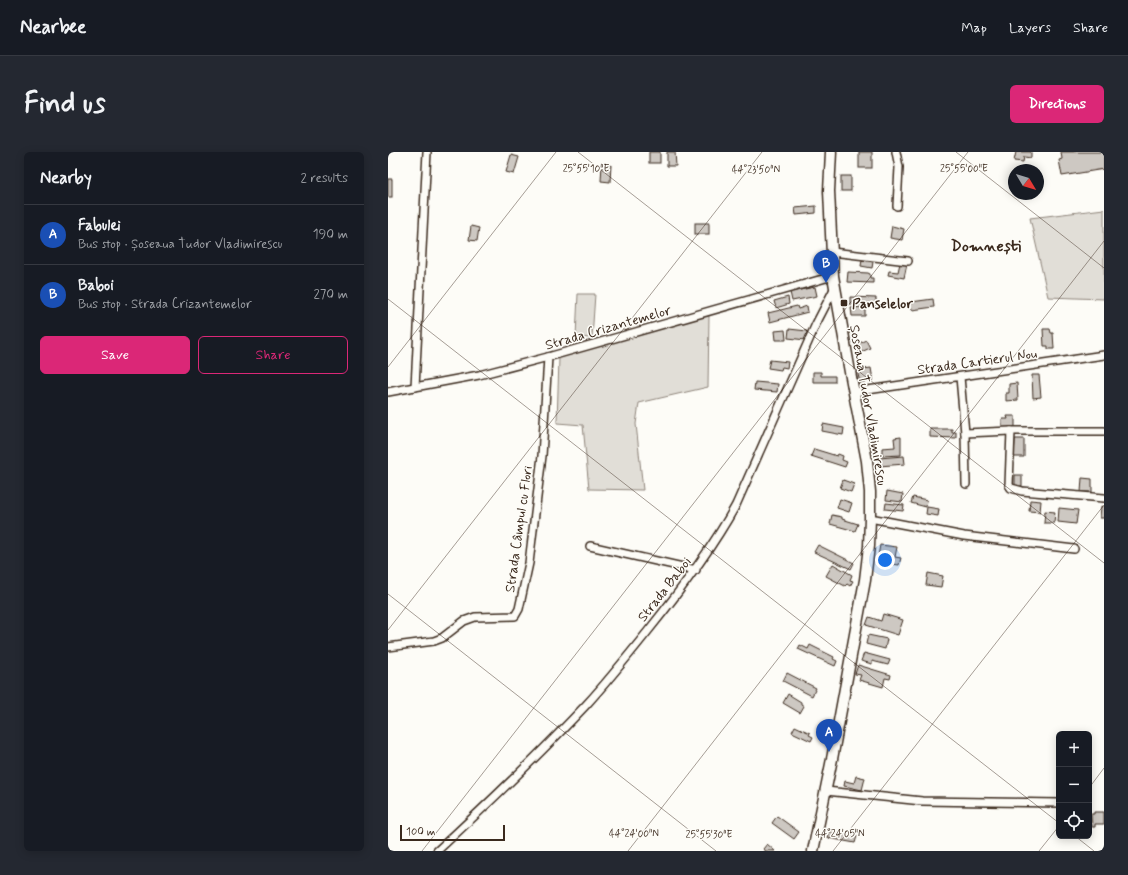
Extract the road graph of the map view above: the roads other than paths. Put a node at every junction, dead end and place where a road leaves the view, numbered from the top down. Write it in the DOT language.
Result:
graph roads {
  1 [pos="427,152"];
  2 [pos="831,152"];
  3 [pos="896,152"];
  4 [pos="897,206"];
  5 [pos="832,252"];
  6 [pos="908,261"];
  7 [pos="833,276"];
  8 [pos="834,289"];
  9 [pos="1104,355"];
  10 [pos="548,358"];
  11 [pos="960,377"];
  12 [pos="415,387"];
  13 [pos="388,392"];
  14 [pos="854,392"];
  15 [pos="1011,431"];
  16 [pos="1104,431"];
  17 [pos="965,433"];
  18 [pos="966,484"];
  19 [pos="1104,498"];
  20 [pos="870,518"];
  21 [pos="590,546"];
  22 [pos="1074,549"];
  23 [pos="696,570"];
  24 [pos="388,647"];
  25 [pos="826,792"];
  26 [pos="1056,803"];
  27 [pos="437,851"];
  28 [pos="813,851"];
  1 -- 12 [label="street"];
  2 -- 5 [label="main road, Șoseaua Tudor Vladimirescu"];
  3 -- 4 [label="street"];
  5 -- 6 [label="street"];
  5 -- 7 [label="main road, Șoseaua Tudor Vladimirescu"];
  7 -- 8 [label="main road, Șoseaua Tudor Vladimirescu"];
  7 -- 10 [label="street, Strada Crizantemelor"];
  8 -- 14 [label="main road, Șoseaua Tudor Vladimirescu"];
  8 -- 23 [label="street, Strada Baboi"];
  9 -- 11 [label="street, Strada Cartierul Nou"];
  10 -- 12 [label="street, Strada Crizantemelor"];
  10 -- 24 [label="street, Strada Câmpul cu Flori"];
  11 -- 14 [label="street, Strada Cartierul Nou"];
  11 -- 17 [label="street"];
  12 -- 13 [label="street, Strada Crizantemelor"];
  14 -- 20 [label="main road, Șoseaua Tudor Vladimirescu"];
  15 -- 16 [label="street"];
  15 -- 17 [label="street"];
  15 -- 19 [label="street"];
  17 -- 18 [label="street"];
  20 -- 22 [label="street"];
  20 -- 25 [label="main road, Șoseaua Tudor Vladimirescu"];
  21 -- 23 [label="street"];
  23 -- 27 [label="street, Strada Baboi"];
  25 -- 26 [label="street"];
  25 -- 28 [label="main road, Șoseaua Tudor Vladimirescu"];
}
